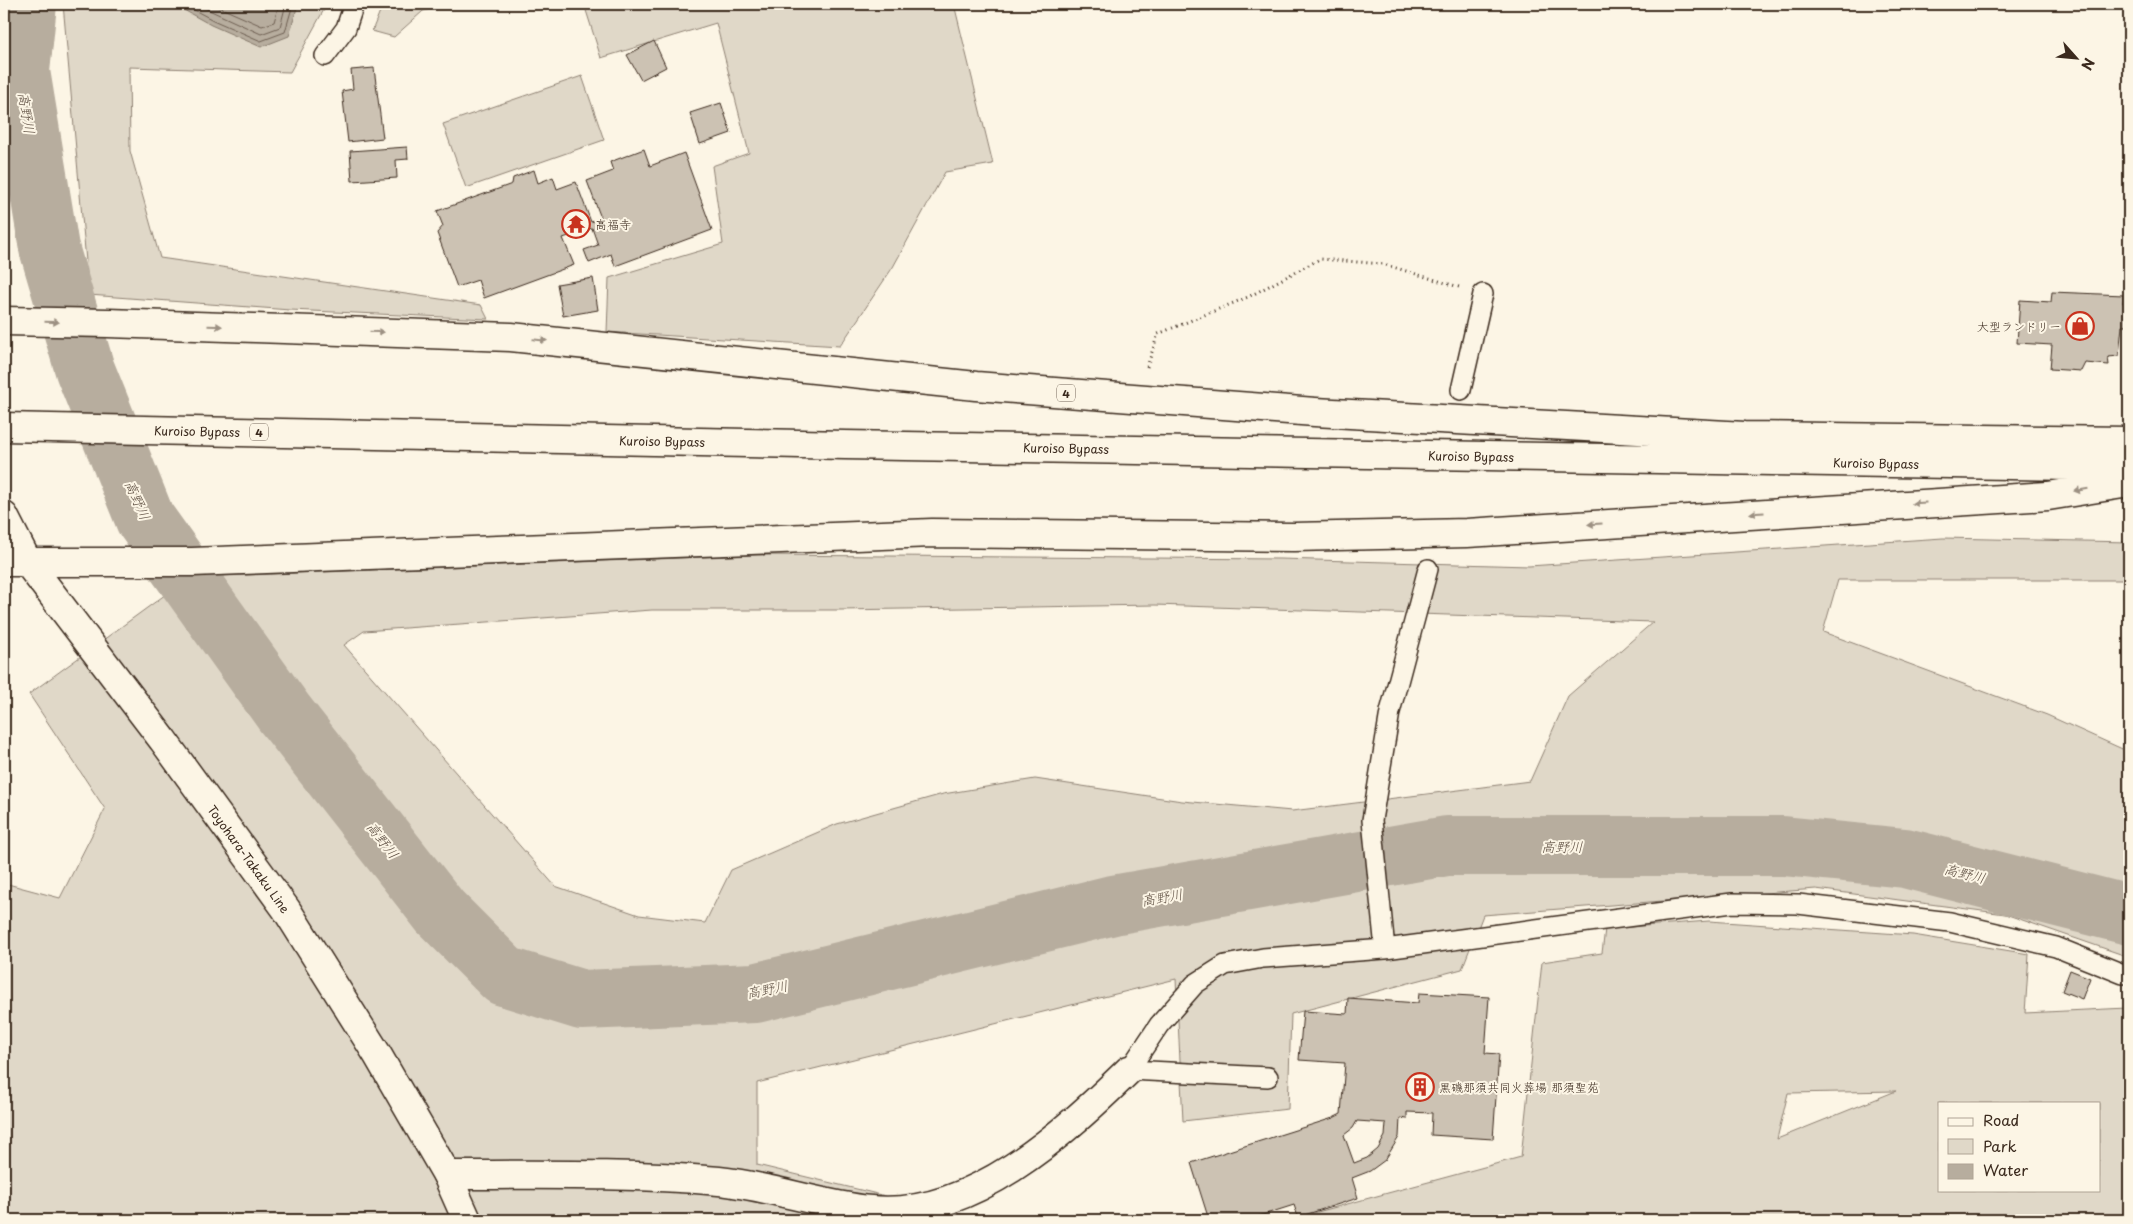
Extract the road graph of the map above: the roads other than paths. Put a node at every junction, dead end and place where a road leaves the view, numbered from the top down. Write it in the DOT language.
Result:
graph roads {
  1 [pos="354,4"];
  2 [pos="325,56"];
  3 [pos="1483,294"];
  4 [pos="4,321"];
  5 [pos="1461,390"];
  6 [pos="4,427"];
  7 [pos="2129,441"];
  8 [pos="2129,467"];
  9 [pos="2129,483"];
  10 [pos="4,516"];
  11 [pos="16,562"];
  12 [pos="1428,569"];
  13 [pos="1385,940"];
  14 [pos="2123,974"];
  15 [pos="1129,1070"];
  16 [pos="1268,1077"];
  17 [pos="447,1175"];
  18 [pos="467,1220"];
  1 -- 2 [label="lane"];
  3 -- 5 [label="lane"];
  4 -- 7 [label="main road, 4, one-way"];
  6 -- 8 [label="main road, Kuroiso Bypass / 4"];
  9 -- 11 [label="main road, one-way"];
  10 -- 11 [label="main road, Toyohara-Takaku Line"];
  11 -- 17 [label="main road, Toyohara-Takaku Line"];
  12 -- 13 [label="lane"];
  13 -- 14 [label="lane"];
  13 -- 15 [label="lane"];
  15 -- 16 [label="lane"];
  15 -- 17 [label="main road"];
  17 -- 18 [label="main road, Toyohara-Takaku Line"];
}
